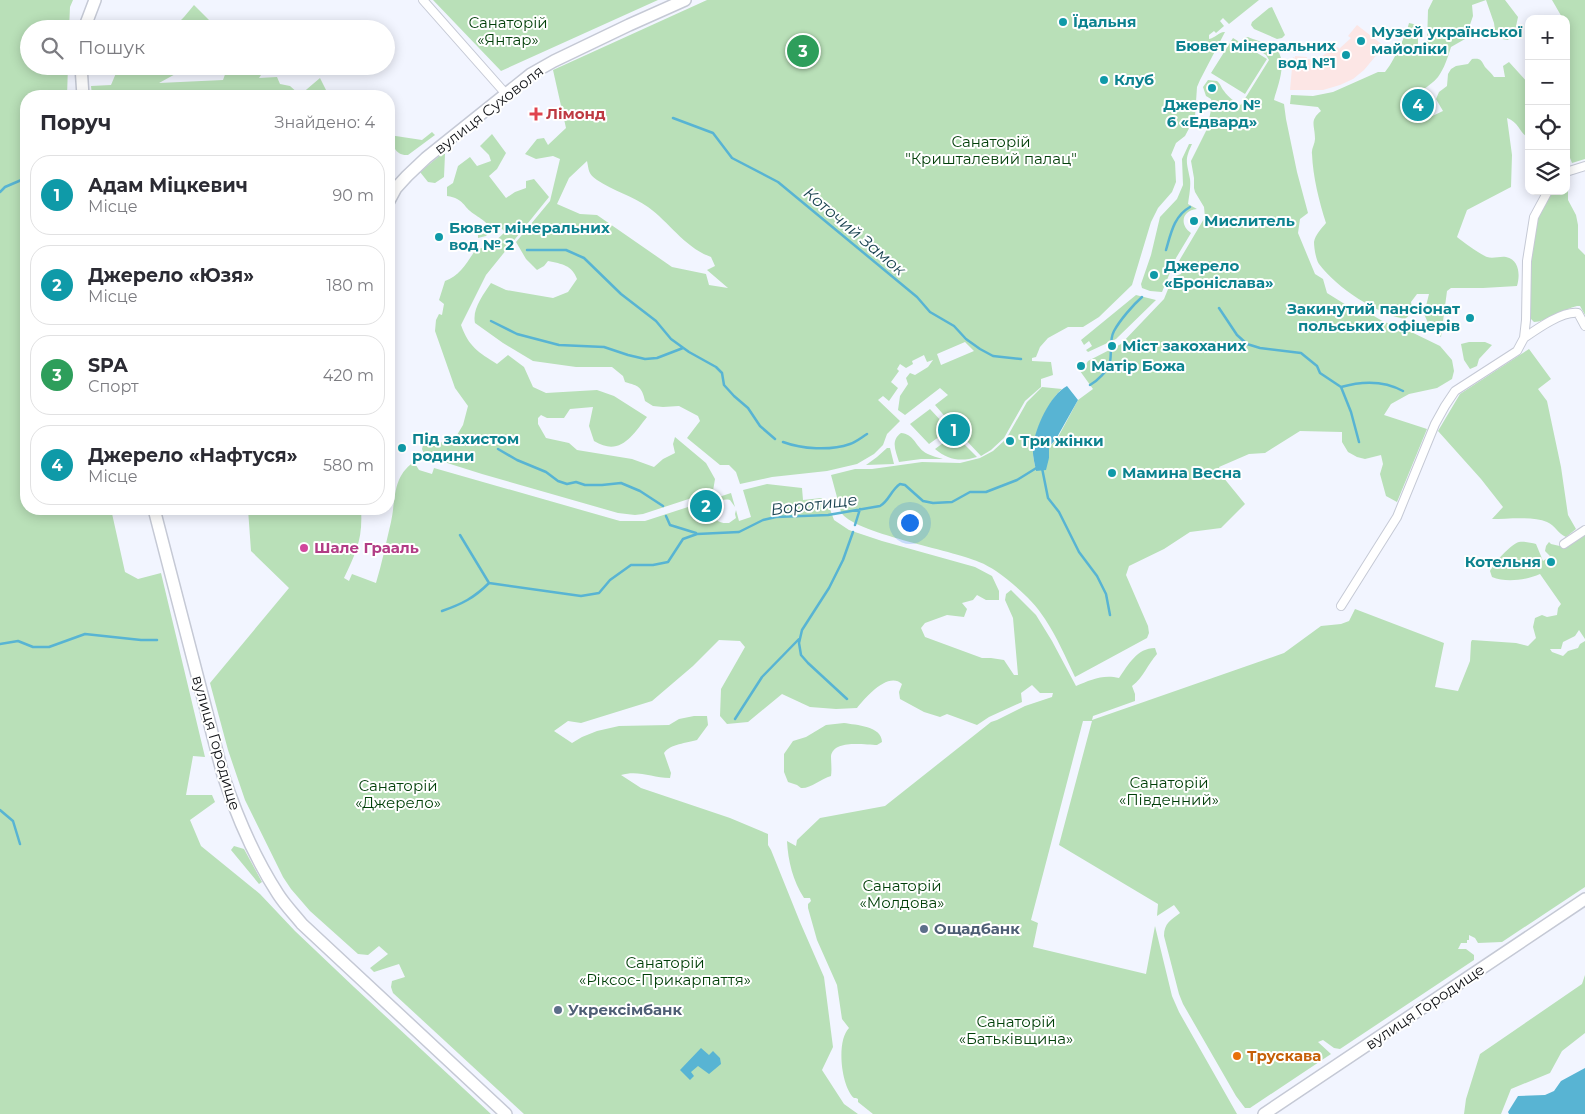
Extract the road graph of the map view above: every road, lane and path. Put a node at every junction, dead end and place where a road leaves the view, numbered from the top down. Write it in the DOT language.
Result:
graph roads {
  1 [pos="95,0"];
  2 [pos="423,0"];
  3 [pos="685,0"];
  4 [pos="87,20"];
  5 [pos="82,75"];
  6 [pos="83,90"];
  7 [pos="506,94"];
  8 [pos="1585,166"];
  9 [pos="1570,171"];
  10 [pos="395,190"];
  11 [pos="1546,195"];
  12 [pos="1585,326"];
  13 [pos="1524,338"];
  14 [pos="156,515"];
  15 [pos="1585,530"];
  16 [pos="1564,544"];
  17 [pos="1341,606"];
  18 [pos="1585,899"];
  19 [pos="506,1114"];
  20 [pos="1264,1114"];
  1 -- 4 [label="street"];
  2 -- 7 [label="street"];
  3 -- 7 [label="street, вулиця Суховоля"];
  5 -- 6 [label="street"];
  7 -- 10 [label="street, вулиця Суховоля"];
  8 -- 9 [label="street"];
  11 -- 13 [label="street"];
  12 -- 13 [label="street"];
  13 -- 17 [label="street"];
  14 -- 19 [label="street, вулиця Городище"];
  15 -- 16 [label="street"];
  18 -- 20 [label="street, вулиця Городище"];
}
